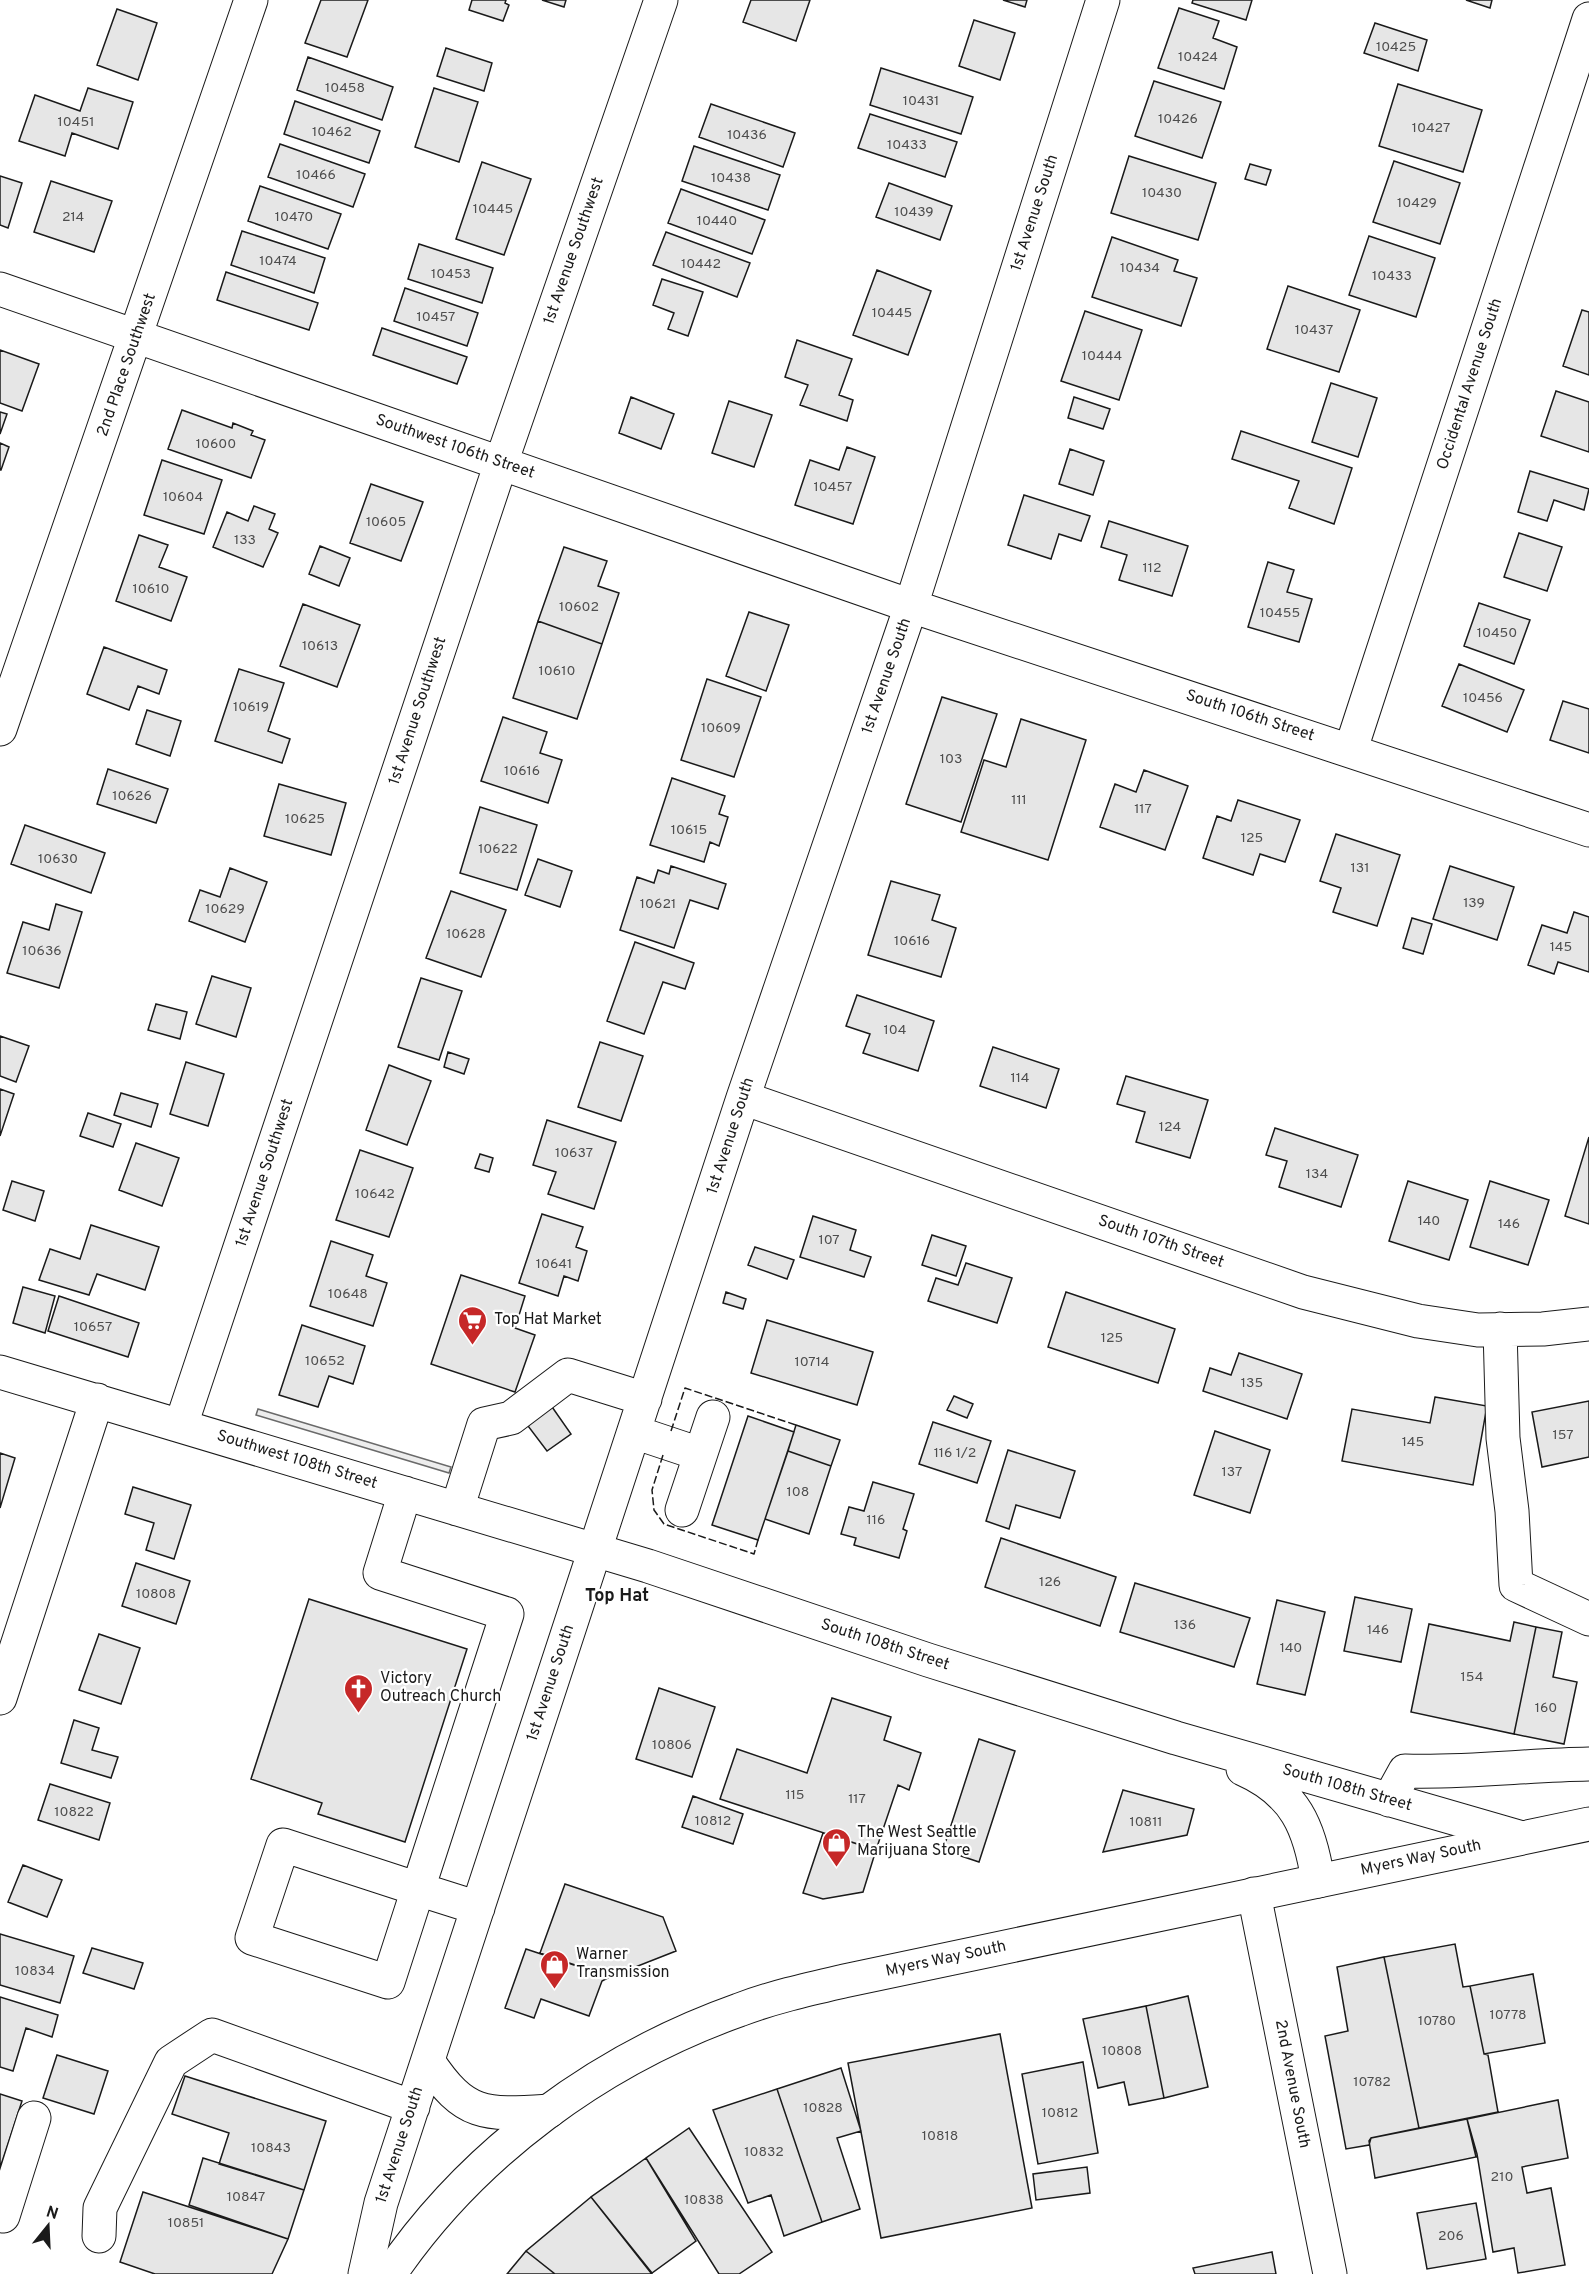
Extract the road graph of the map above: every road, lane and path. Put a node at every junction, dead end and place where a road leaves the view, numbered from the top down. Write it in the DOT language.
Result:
graph roads {
  1 [pos="251,0"];
  2 [pos="661,0"];
  3 [pos="1103,0"];
  4 [pos="1589,19"];
  5 [pos="0,289"];
  6 [pos="137,337"];
  7 [pos="501,463"];
  8 [pos="911,606"];
  9 [pos="0,729"];
  10 [pos="1351,749"];
  11 [pos="1589,830"];
  12 [pos="743,1098"];
  13 [pos="1589,1324"];
  14 [pos="1500,1329"];
  15 [pos="0,1372"];
  16 [pos="645,1399"];
  17 [pos="97,1400"];
  18 [pos="712,1417"];
  19 [pos="181,1425"];
  20 [pos="634,1432"];
  21 [pos="700,1454"];
  22 [pos="405,1493"];
  23 [pos="457,1509"];
  24 [pos="682,1510"];
  25 [pos="594,1550"];
  26 [pos="1589,1619"];
  27 [pos="0,1698"];
  28 [pos="1176,1738"];
  29 [pos="1589,1764"];
  30 [pos="1389,1800"];
  31 [pos="1589,1824"];
  32 [pos="1519,1837"];
  33 [pos="1318,1881"];
  34 [pos="418,1889"];
  35 [pos="1254,1894"];
  36 [pos="478,1908"];
  37 [pos="428,2061"];
  38 [pos="413,2107"];
  39 [pos="549,2111"];
  40 [pos="34,2118"];
  41 [pos="1,2218"];
  42 [pos="99,2236"];
  43 [pos="364,2274"];
  44 [pos="390,2274"];
  45 [pos="1330,2274"];
  1 -- 6 [label="street, 2nd Place Southwest"];
  2 -- 7 [label="street, 1st Avenue Southwest"];
  3 -- 8 [label="street, 1st Avenue South"];
  4 -- 10 [label="street, Occidental Avenue South"];
  5 -- 6 [label="street, Southwest 106th Street"];
  6 -- 7 [label="street, Southwest 106th Street"];
  6 -- 9 [label="street, 2nd Place Southwest"];
  7 -- 8 [label="street, Southwest 106th Street"];
  7 -- 19 [label="street, 1st Avenue Southwest"];
  8 -- 10 [label="street, South 106th Street"];
  8 -- 12 [label="street, 1st Avenue South"];
  10 -- 11 [label="street, South 106th Street"];
  12 -- 14 [label="street, South 107th Street"];
  12 -- 16 [label="street, 1st Avenue South"];
  13 -- 14 [label="street, South 107th Street"];
  14 -- 26 [label="street"];
  15 -- 17 [label="street, Southwest 108th Street"];
  16 -- 20 [label="street, 1st Avenue South"];
  16 -- 23 [label="street"];
  17 -- 19 [label="street, Southwest 108th Street"];
  17 -- 27 [label="street"];
  18 -- 21 [label="street"];
  19 -- 22 [label="street, Southwest 108th Street"];
  20 -- 21 [label="street"];
  20 -- 25 [label="street, 1st Avenue South"];
  21 -- 24 [label="street"];
  22 -- 23 [label="street, Southwest 108th Street"];
  22 -- 34 [label="street"];
  23 -- 25 [label="street, Southwest 108th Street"];
  25 -- 28 [label="street, South 108th Street"];
  25 -- 36 [label="street, 1st Avenue South"];
  28 -- 30 [label="street, South 108th Street"];
  28 -- 33 [label="street, South 108th Street"];
  29 -- 30 [label="street"];
  30 -- 32 [label="street, South 108th Street"];
  31 -- 32 [label="street, Myers Way South"];
  32 -- 33 [label="street, Myers Way South"];
  33 -- 35 [label="street, Myers Way South"];
  34 -- 34 [label="street"];
  34 -- 36 [label="street"];
  35 -- 39 [label="street, Myers Way South"];
  35 -- 45 [label="street, 2nd Avenue South"];
  36 -- 37 [label="street, 1st Avenue South"];
  37 -- 38 [label="street, 1st Avenue South"];
  37 -- 39 [label="street"];
  38 -- 42 [label="street"];
  38 -- 43 [label="street, 1st Avenue South"];
  39 -- 44 [label="street, Myers Way South"];
  40 -- 41 [label="street"];
}
